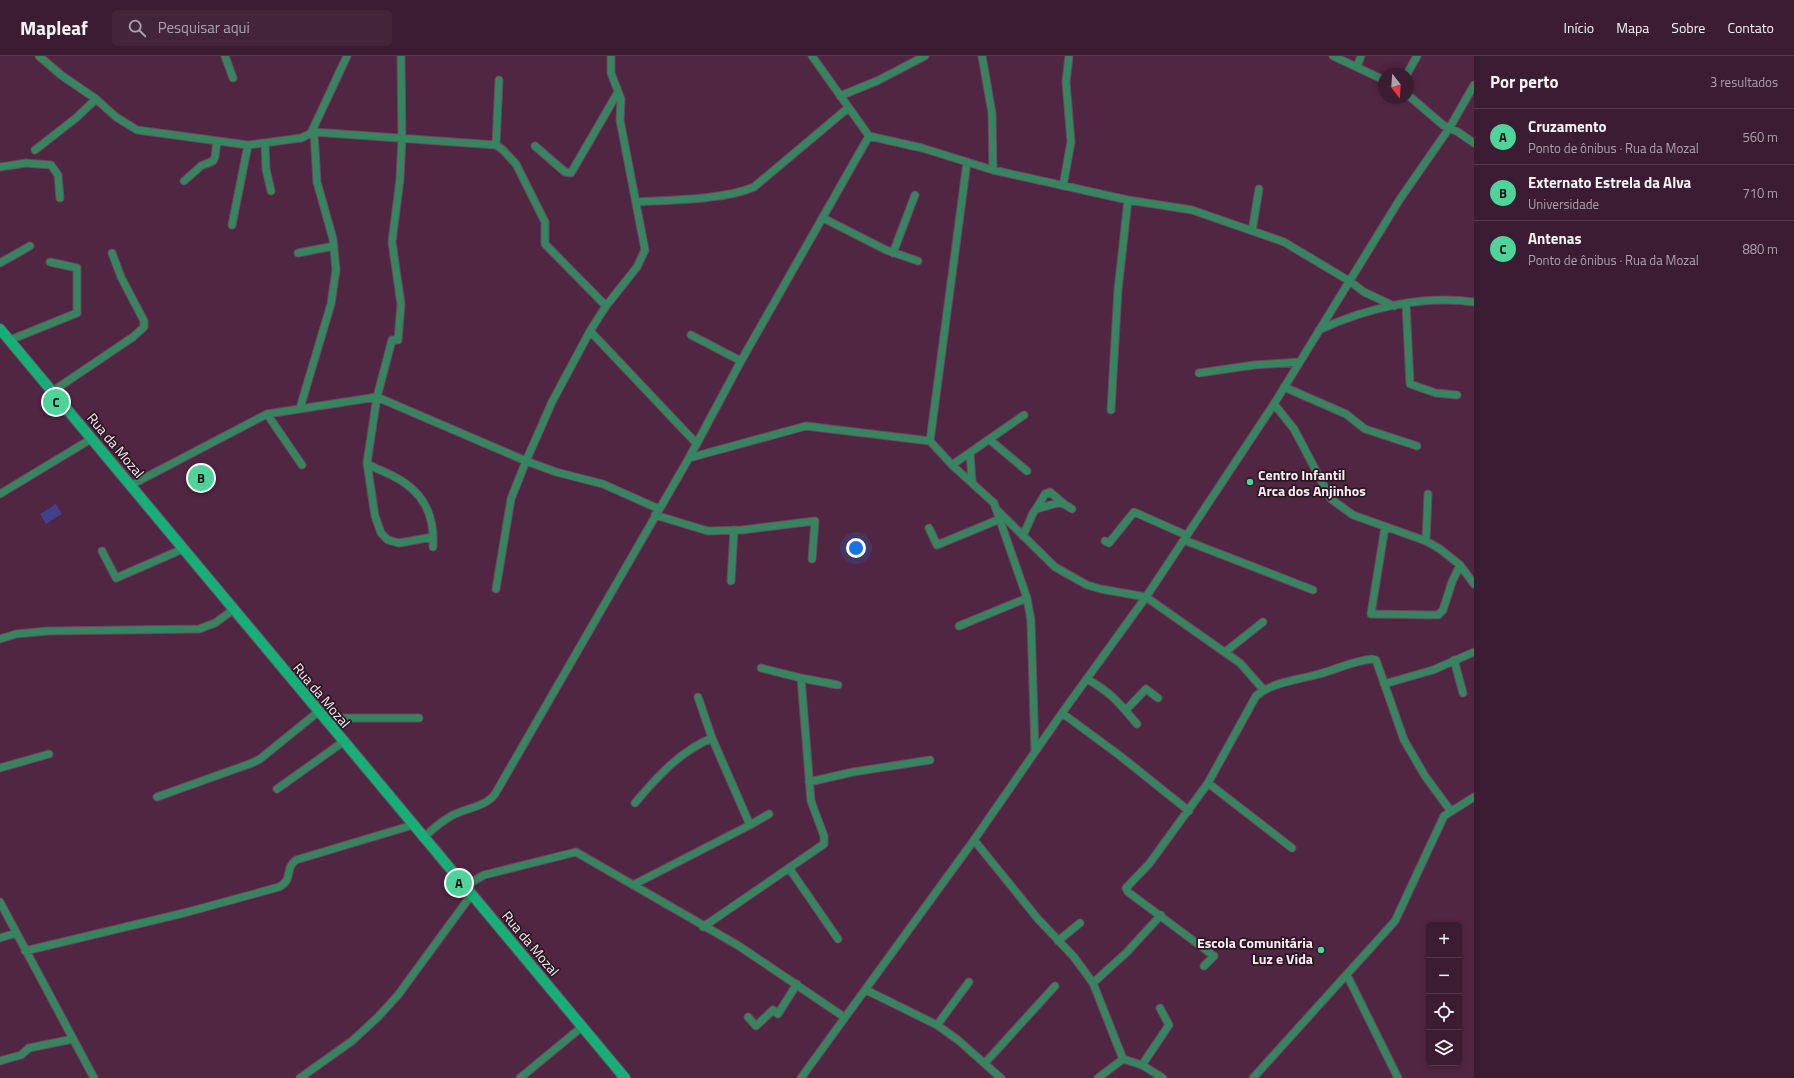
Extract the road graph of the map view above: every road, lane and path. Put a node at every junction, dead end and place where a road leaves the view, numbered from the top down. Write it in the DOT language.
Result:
graph roads {
  1 [pos="39,56"];
  2 [pos="225,56"];
  3 [pos="347,56"];
  4 [pos="401,56"];
  5 [pos="611,56"];
  6 [pos="812,56"];
  7 [pos="925,56"];
  8 [pos="982,56"];
  9 [pos="1069,56"];
  10 [pos="1332,56"];
  11 [pos="1361,56"];
  12 [pos="1417,56"];
  13 [pos="1357,67"];
  14 [pos="1410,68"];
  15 [pos="1378,77"];
  16 [pos="233,78"];
  17 [pos="499,80"];
  18 [pos="1474,85"];
  19 [pos="618,92"];
  20 [pos="840,96"];
  21 [pos="96,99"];
  22 [pos="1414,100"];
  23 [pos="848,108"];
  24 [pos="1450,127"];
  25 [pos="312,133"];
  26 [pos="868,136"];
  27 [pos="402,138"];
  28 [pos="217,141"];
  29 [pos="1474,143"];
  30 [pos="264,144"];
  31 [pos="248,145"];
  32 [pos="496,145"];
  33 [pos="535,146"];
  34 [pos="35,150"];
  35 [pos="967,162"];
  36 [pos="0,167"];
  37 [pos="993,170"];
  38 [pos="184,181"];
  39 [pos="1063,186"];
  40 [pos="1259,189"];
  41 [pos="271,191"];
  42 [pos="915,196"];
  43 [pos="60,198"];
  44 [pos="1128,200"];
  45 [pos="636,202"];
  46 [pos="823,218"];
  47 [pos="232,225"];
  48 [pos="1252,231"];
  49 [pos="30,246"];
  50 [pos="334,246"];
  51 [pos="112,253"];
  52 [pos="298,253"];
  53 [pos="893,253"];
  54 [pos="918,261"];
  55 [pos="50,262"];
  56 [pos="0,264"];
  57 [pos="1351,282"];
  58 [pos="1474,302"];
  59 [pos="1406,304"];
  60 [pos="606,306"];
  61 [pos="1394,306"];
  62 [pos="0,329"];
  63 [pos="590,330"];
  64 [pos="1319,330"];
  65 [pos="691,335"];
  66 [pos="10,340"];
  67 [pos="741,361"];
  68 [pos="1299,362"];
  69 [pos="1199,373"];
  70 [pos="1284,387"];
  71 [pos="53,391"];
  72 [pos="1457,395"];
  73 [pos="377,397"];
  74 [pos="1274,404"];
  75 [pos="300,408"];
  76 [pos="1111,410"];
  77 [pos="267,414"];
  78 [pos="1024,415"];
  79 [pos="91,439"];
  80 [pos="990,440"];
  81 [pos="930,441"];
  82 [pos="697,444"];
  83 [pos="1417,446"];
  84 [pos="970,454"];
  85 [pos="689,458"];
  86 [pos="526,461"];
  87 [pos="367,463"];
  88 [pos="302,465"];
  89 [pos="952,465"];
  90 [pos="1027,471"];
  91 [pos="972,481"];
  92 [pos="131,485"];
  93 [pos="0,494"];
  94 [pos="1428,494"];
  95 [pos="1064,504"];
  96 [pos="1036,509"];
  97 [pos="996,510"];
  98 [pos="1072,510"];
  99 [pos="657,512"];
  100 [pos="1000,519"];
  101 [pos="1386,527"];
  102 [pos="929,528"];
  103 [pos="734,530"];
  104 [pos="1023,536"];
  105 [pos="434,537"];
  106 [pos="1185,538"];
  107 [pos="1105,541"];
  108 [pos="1426,541"];
  109 [pos="433,547"];
  110 [pos="183,548"];
  111 [pos="102,551"];
  112 [pos="812,559"];
  113 [pos="1460,565"];
  114 [pos="731,581"];
  115 [pos="1474,584"];
  116 [pos="496,589"];
  117 [pos="1313,590"];
  118 [pos="1146,597"];
  119 [pos="1026,598"];
  120 [pos="233,610"];
  121 [pos="1263,622"];
  122 [pos="959,626"];
  123 [pos="0,639"];
  124 [pos="1225,652"];
  125 [pos="1474,652"];
  126 [pos="1454,660"];
  127 [pos="761,668"];
  128 [pos="801,678"];
  129 [pos="1086,679"];
  130 [pos="1384,684"];
  131 [pos="838,685"];
  132 [pos="1263,689"];
  133 [pos="1463,694"];
  134 [pos="698,697"];
  135 [pos="1158,698"];
  136 [pos="1126,710"];
  137 [pos="318,712"];
  138 [pos="1062,713"];
  139 [pos="419,718"];
  140 [pos="1137,724"];
  141 [pos="330,726"];
  142 [pos="712,738"];
  143 [pos="343,742"];
  144 [pos="1035,751"];
  145 [pos="49,754"];
  146 [pos="930,760"];
  147 [pos="0,768"];
  148 [pos="809,782"];
  149 [pos="1208,783"];
  150 [pos="277,789"];
  151 [pos="157,797"];
  152 [pos="1474,797"];
  153 [pos="635,803"];
  154 [pos="1450,810"];
  155 [pos="1189,811"];
  156 [pos="768,814"];
  157 [pos="413,825"];
  158 [pos="750,825"];
  159 [pos="423,838"];
  160 [pos="974,840"];
  161 [pos="1292,848"];
  162 [pos="789,868"];
  163 [pos="633,885"];
  164 [pos="469,890"];
  165 [pos="0,902"];
  166 [pos="1161,915"];
  167 [pos="1080,923"];
  168 [pos="703,927"];
  169 [pos="16,933"];
  170 [pos="0,938"];
  171 [pos="838,939"];
  172 [pos="1058,941"];
  173 [pos="25,951"];
  174 [pos="1204,966"];
  175 [pos="1347,976"];
  176 [pos="969,982"];
  177 [pos="1092,983"];
  178 [pos="797,984"];
  179 [pos="1056,986"];
  180 [pos="866,990"];
  181 [pos="1160,1008"];
  182 [pos="748,1017"];
  183 [pos="844,1017"];
  184 [pos="937,1025"];
  185 [pos="583,1026"];
  186 [pos="74,1039"];
  187 [pos="1123,1059"];
  188 [pos="0,1061"];
  189 [pos="984,1063"];
  190 [pos="1142,1065"];
  191 [pos="94,1078"];
  192 [pos="300,1078"];
  193 [pos="520,1078"];
  194 [pos="625,1078"];
  195 [pos="801,1078"];
  196 [pos="1001,1078"];
  197 [pos="1098,1078"];
  198 [pos="1163,1078"];
  199 [pos="1255,1078"];
  200 [pos="1398,1078"];
  1 -- 21 [label="street"];
  2 -- 16 [label="street"];
  3 -- 25 [label="street"];
  4 -- 27 [label="street"];
  5 -- 19 [label="street"];
  6 -- 20 [label="street"];
  7 -- 20 [label="street"];
  8 -- 37 [label="street"];
  9 -- 39 [label="street"];
  10 -- 13 [label="street"];
  11 -- 13 [label="street"];
  12 -- 14 [label="street"];
  13 -- 15 [label="street"];
  17 -- 32 [label="street"];
  18 -- 24 [label="street"];
  19 -- 33 [label="street"];
  19 -- 45 [label="street"];
  20 -- 23 [label="street"];
  21 -- 28 [label="street"];
  21 -- 34 [label="street"];
  22 -- 24 [label="street"];
  23 -- 26 [label="street"];
  23 -- 45 [label="street"];
  24 -- 29 [label="street"];
  24 -- 57 [label="street"];
  25 -- 27 [label="street"];
  25 -- 30 [label="street"];
  25 -- 50 [label="street"];
  26 -- 35 [label="street"];
  26 -- 46 [label="street"];
  27 -- 32 [label="street"];
  27 -- 73 [label="street"];
  28 -- 31 [label="street"];
  28 -- 38 [label="street"];
  30 -- 31 [label="street"];
  30 -- 41 [label="street"];
  31 -- 47 [label="street"];
  32 -- 60 [label="street"];
  35 -- 37 [label="street"];
  35 -- 81 [label="street"];
  36 -- 43 [label="street"];
  37 -- 39 [label="street"];
  39 -- 44 [label="street"];
  40 -- 48 [label="street"];
  42 -- 53 [label="street"];
  44 -- 48 [label="street"];
  44 -- 76 [label="street"];
  45 -- 60 [label="street"];
  46 -- 53 [label="street"];
  46 -- 67 [label="street"];
  48 -- 57 [label="street"];
  49 -- 56 [label="street"];
  50 -- 52 [label="street"];
  50 -- 75 [label="street"];
  51 -- 71 [label="street"];
  53 -- 54 [label="street"];
  55 -- 66 [label="street"];
  57 -- 61 [label="street"];
  57 -- 64 [label="street"];
  58 -- 59 [label="street"];
  59 -- 61 [label="street"];
  59 -- 72 [label="street"];
  60 -- 63 [label="street"];
  61 -- 64 [label="street"];
  62 -- 66 [label="main road, Rua da Mozal"];
  63 -- 82 [label="street"];
  63 -- 86 [label="street"];
  64 -- 68 [label="street"];
  65 -- 67 [label="street"];
  66 -- 71 [label="main road, Rua da Mozal"];
  67 -- 82 [label="street"];
  68 -- 69 [label="street"];
  68 -- 70 [label="street"];
  70 -- 74 [label="street"];
  70 -- 83 [label="street"];
  71 -- 79 [label="main road, Rua da Mozal"];
  73 -- 75 [label="street"];
  73 -- 86 [label="street"];
  73 -- 87 [label="street"];
  74 -- 101 [label="street"];
  74 -- 106 [label="street"];
  75 -- 77 [label="street"];
  77 -- 88 [label="street"];
  77 -- 92 [label="street"];
  78 -- 80 [label="street"];
  79 -- 92 [label="main road, Rua da Mozal"];
  79 -- 93 [label="street"];
  80 -- 84 [label="street"];
  80 -- 90 [label="street"];
  81 -- 85 [label="street"];
  81 -- 89 [label="street"];
  82 -- 85 [label="street"];
  84 -- 89 [label="street"];
  84 -- 91 [label="street"];
  85 -- 99 [label="street"];
  86 -- 99 [label="street"];
  86 -- 116 [label="street"];
  87 -- 105 [label="street"];
  87 -- 105 [label="street"];
  89 -- 91 [label="street"];
  91 -- 97 [label="street"];
  92 -- 110 [label="main road, Rua da Mozal"];
  94 -- 108 [label="street"];
  95 -- 96 [label="street"];
  95 -- 96 [label="street"];
  95 -- 98 [label="street"];
  96 -- 104 [label="street"];
  97 -- 100 [label="street"];
  97 -- 104 [label="street"];
  99 -- 103 [label="street"];
  99 -- 159 [label="street"];
  100 -- 102 [label="street"];
  100 -- 119 [label="street"];
  101 -- 108 [label="street"];
  101 -- 113 [label="street"];
  103 -- 112 [label="street"];
  103 -- 114 [label="street"];
  104 -- 118 [label="street"];
  105 -- 109 [label="street"];
  106 -- 107 [label="street"];
  106 -- 117 [label="street"];
  106 -- 118 [label="street"];
  108 -- 113 [label="street"];
  110 -- 111 [label="street"];
  110 -- 120 [label="main road, Rua da Mozal"];
  113 -- 115 [label="street"];
  118 -- 124 [label="street"];
  118 -- 129 [label="street"];
  119 -- 122 [label="street"];
  119 -- 144 [label="street"];
  120 -- 123 [label="street"];
  120 -- 137 [label="main road, Rua da Mozal"];
  121 -- 124 [label="street"];
  124 -- 132 [label="street"];
  125 -- 126 [label="street"];
  126 -- 130 [label="street"];
  126 -- 133 [label="street"];
  127 -- 128 [label="street"];
  128 -- 131 [label="street"];
  128 -- 148 [label="street"];
  129 -- 136 [label="street"];
  129 -- 138 [label="street"];
  130 -- 132 [label="street"];
  130 -- 154 [label="street"];
  132 -- 149 [label="street"];
  134 -- 142 [label="street"];
  135 -- 136 [label="street"];
  136 -- 140 [label="street"];
  137 -- 141 [label="main road, Rua da Mozal"];
  137 -- 151 [label="street"];
  138 -- 144 [label="street"];
  138 -- 155 [label="street"];
  139 -- 141 [label="street"];
  141 -- 143 [label="main road, Rua da Mozal"];
  142 -- 153 [label="street"];
  142 -- 158 [label="street"];
  143 -- 150 [label="street"];
  143 -- 157 [label="main road, Rua da Mozal"];
  144 -- 160 [label="street"];
  145 -- 147 [label="street"];
  146 -- 148 [label="street"];
  148 -- 162 [label="street"];
  149 -- 155 [label="street"];
  149 -- 161 [label="street"];
  152 -- 154 [label="street"];
  154 -- 175 [label="street"];
  155 -- 166 [label="street"];
  156 -- 158 [label="street"];
  157 -- 159 [label="main road, Rua da Mozal"];
  157 -- 173 [label="street"];
  158 -- 163 [label="street"];
  159 -- 164 [label="main road, Rua da Mozal"];
  160 -- 172 [label="street"];
  160 -- 180 [label="street"];
  162 -- 168 [label="street"];
  162 -- 171 [label="street"];
  163 -- 164 [label="street"];
  163 -- 168 [label="street"];
  164 -- 185 [label="main road, Rua da Mozal"];
  164 -- 192 [label="street"];
  165 -- 169 [label="street"];
  166 -- 174 [label="street"];
  166 -- 177 [label="street"];
  167 -- 172 [label="street"];
  168 -- 178 [label="street"];
  169 -- 170 [label="street"];
  169 -- 173 [label="street"];
  172 -- 177 [label="street"];
  173 -- 186 [label="street"];
  175 -- 199 [label="street"];
  175 -- 200 [label="street"];
  176 -- 184 [label="street"];
  177 -- 187 [label="street"];
  178 -- 182 [label="street"];
  178 -- 183 [label="street"];
  179 -- 189 [label="street"];
  180 -- 183 [label="street"];
  180 -- 184 [label="street"];
  181 -- 190 [label="street"];
  183 -- 195 [label="street"];
  184 -- 189 [label="street"];
  185 -- 193 [label="street"];
  185 -- 194 [label="main road, Rua da Mozal"];
  186 -- 188 [label="street"];
  186 -- 191 [label="street"];
  187 -- 190 [label="street"];
  187 -- 197 [label="street"];
  189 -- 196 [label="street"];
  190 -- 198 [label="street"];
}
